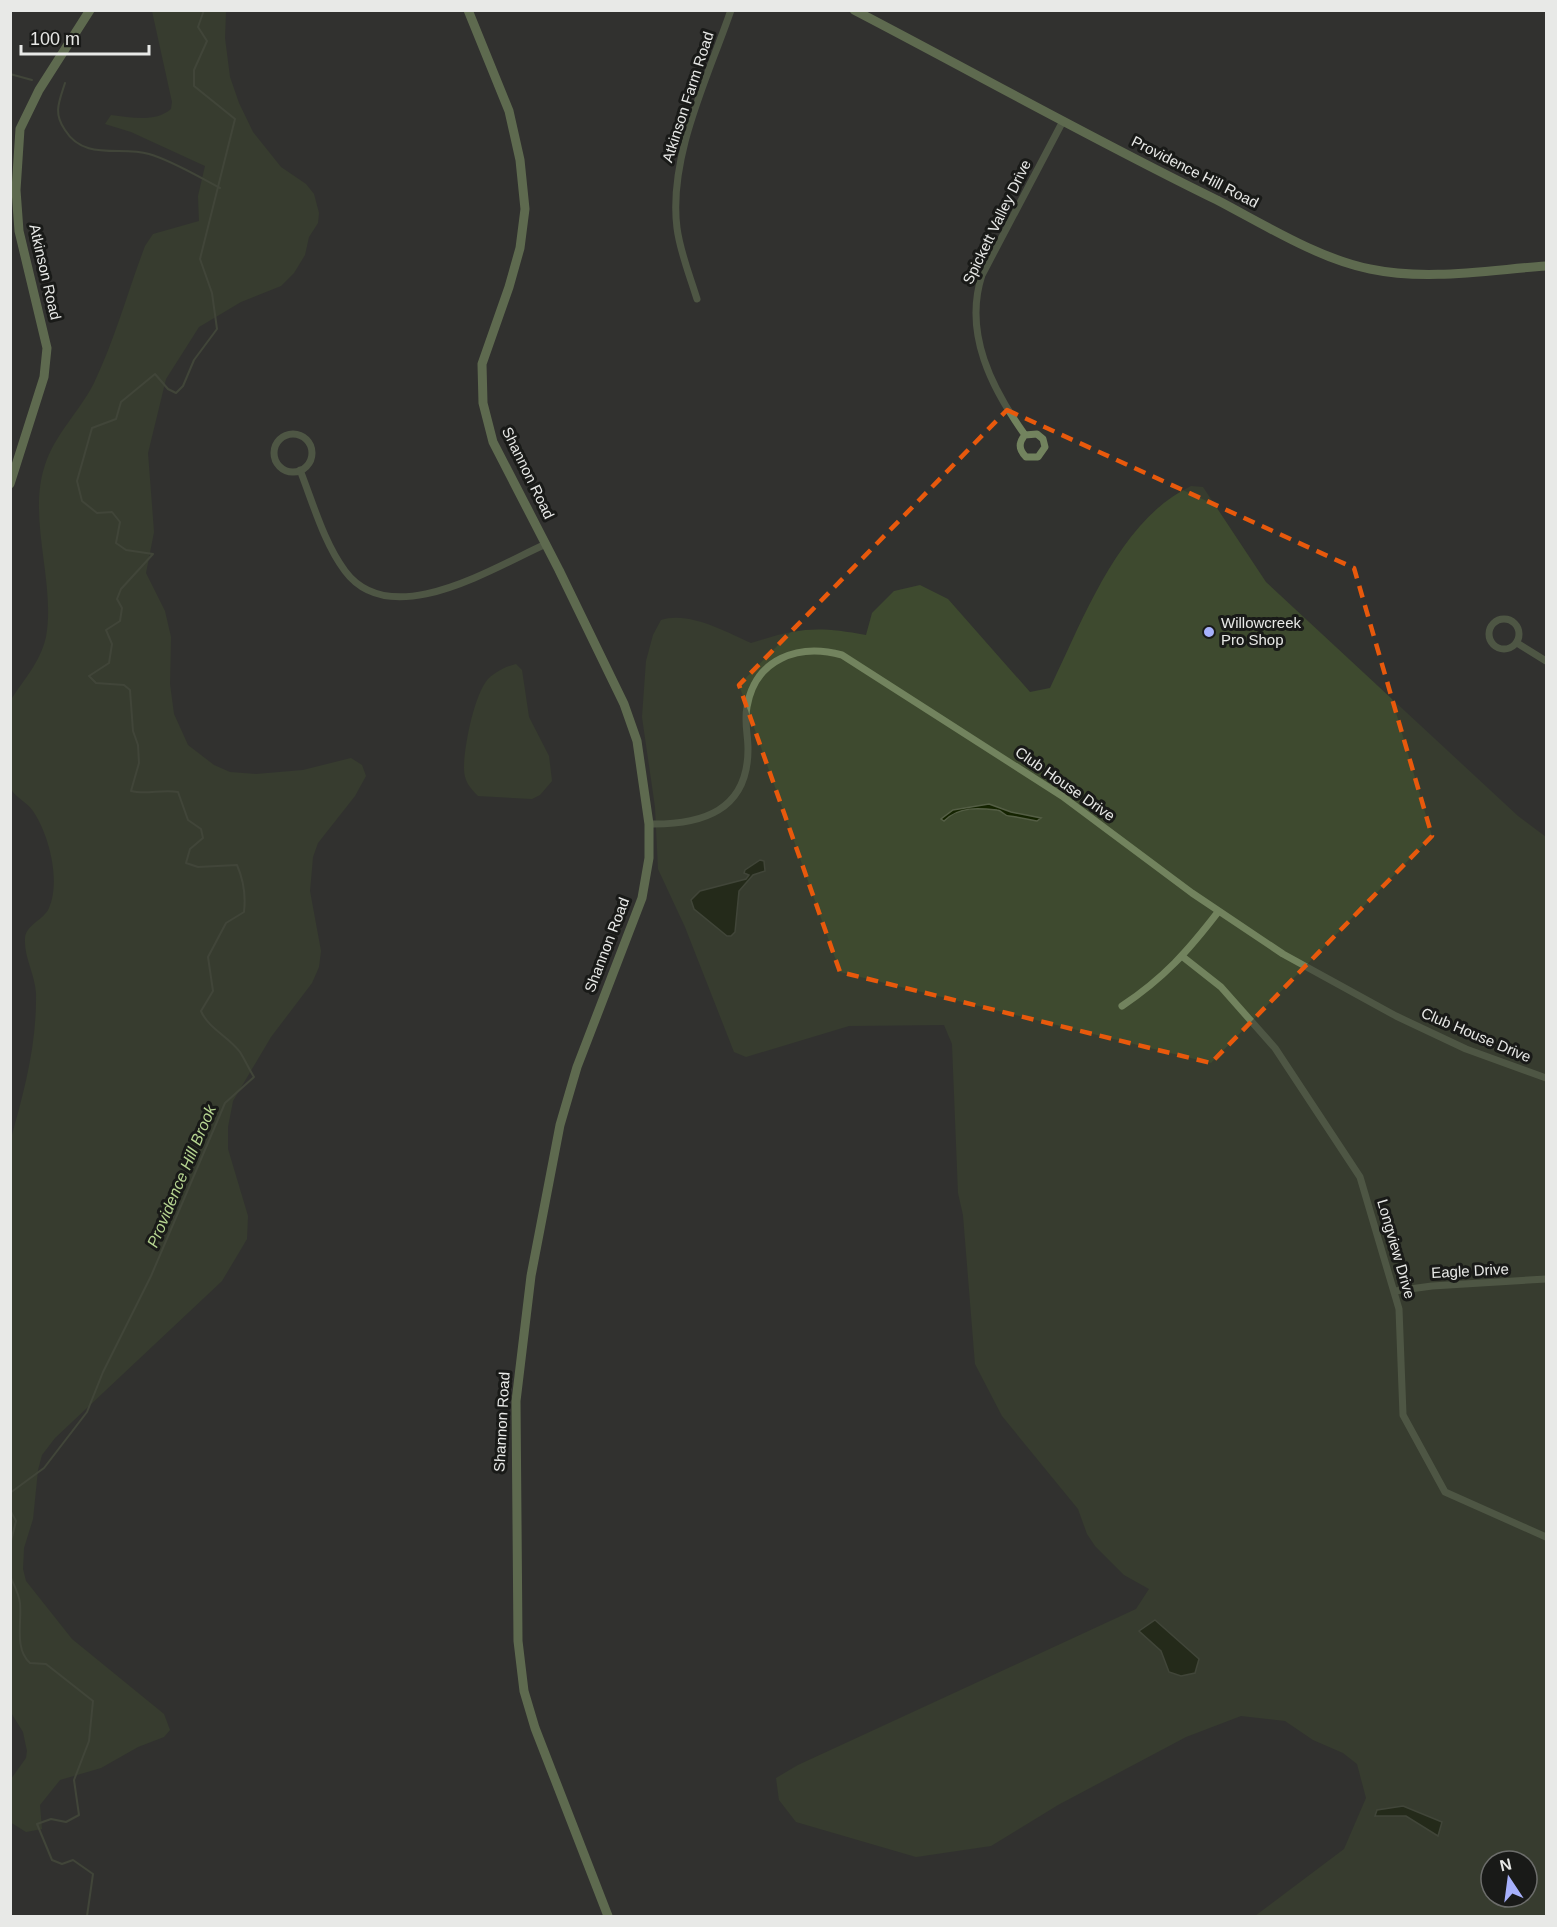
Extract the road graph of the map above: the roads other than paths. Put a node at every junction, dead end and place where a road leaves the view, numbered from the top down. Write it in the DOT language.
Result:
graph roads {
  1 [pos="90,10"];
  2 [pos="468,10"];
  3 [pos="731,10"];
  4 [pos="854,10"];
  5 [pos="1063,121"];
  6 [pos="14,150"];
  7 [pos="1546,266"];
  8 [pos="697,299"];
  9 [pos="1025,435"];
  10 [pos="300,470"];
  11 [pos="10,484"];
  12 [pos="546,544"];
  13 [pos="1517,642"];
  14 [pos="1546,660"];
  15 [pos="649,824"];
  16 [pos="1218,912"];
  17 [pos="1183,957"];
  18 [pos="1122,1006"];
  19 [pos="1546,1078"];
  20 [pos="1546,1279"];
  21 [pos="1395,1291"];
  22 [pos="1546,1538"];
  23 [pos="608,1917"];
  1 -- 6 [label="street, Atkinson Road"];
  2 -- 12 [label="street, Shannon Road"];
  3 -- 8 [label="street, Atkinson Farm Road"];
  4 -- 5 [label="street, Providence Hill Road"];
  5 -- 7 [label="street, Providence Hill Road"];
  5 -- 9 [label="street, Spickett Valley Drive"];
  6 -- 11 [label="street, Atkinson Road"];
  10 -- 10 [label="street"];
  10 -- 12 [label="street"];
  12 -- 15 [label="street, Shannon Road"];
  13 -- 13 [label="street"];
  13 -- 14 [label="street"];
  15 -- 16 [label="street, Club House Drive"];
  15 -- 23 [label="street, Shannon Road"];
  16 -- 17 [label="street"];
  16 -- 19 [label="street, Club House Drive"];
  17 -- 18 [label="street"];
  17 -- 21 [label="street, Longview Drive"];
  20 -- 21 [label="street, Eagle Drive"];
  21 -- 22 [label="street, Longview Drive"];
}
